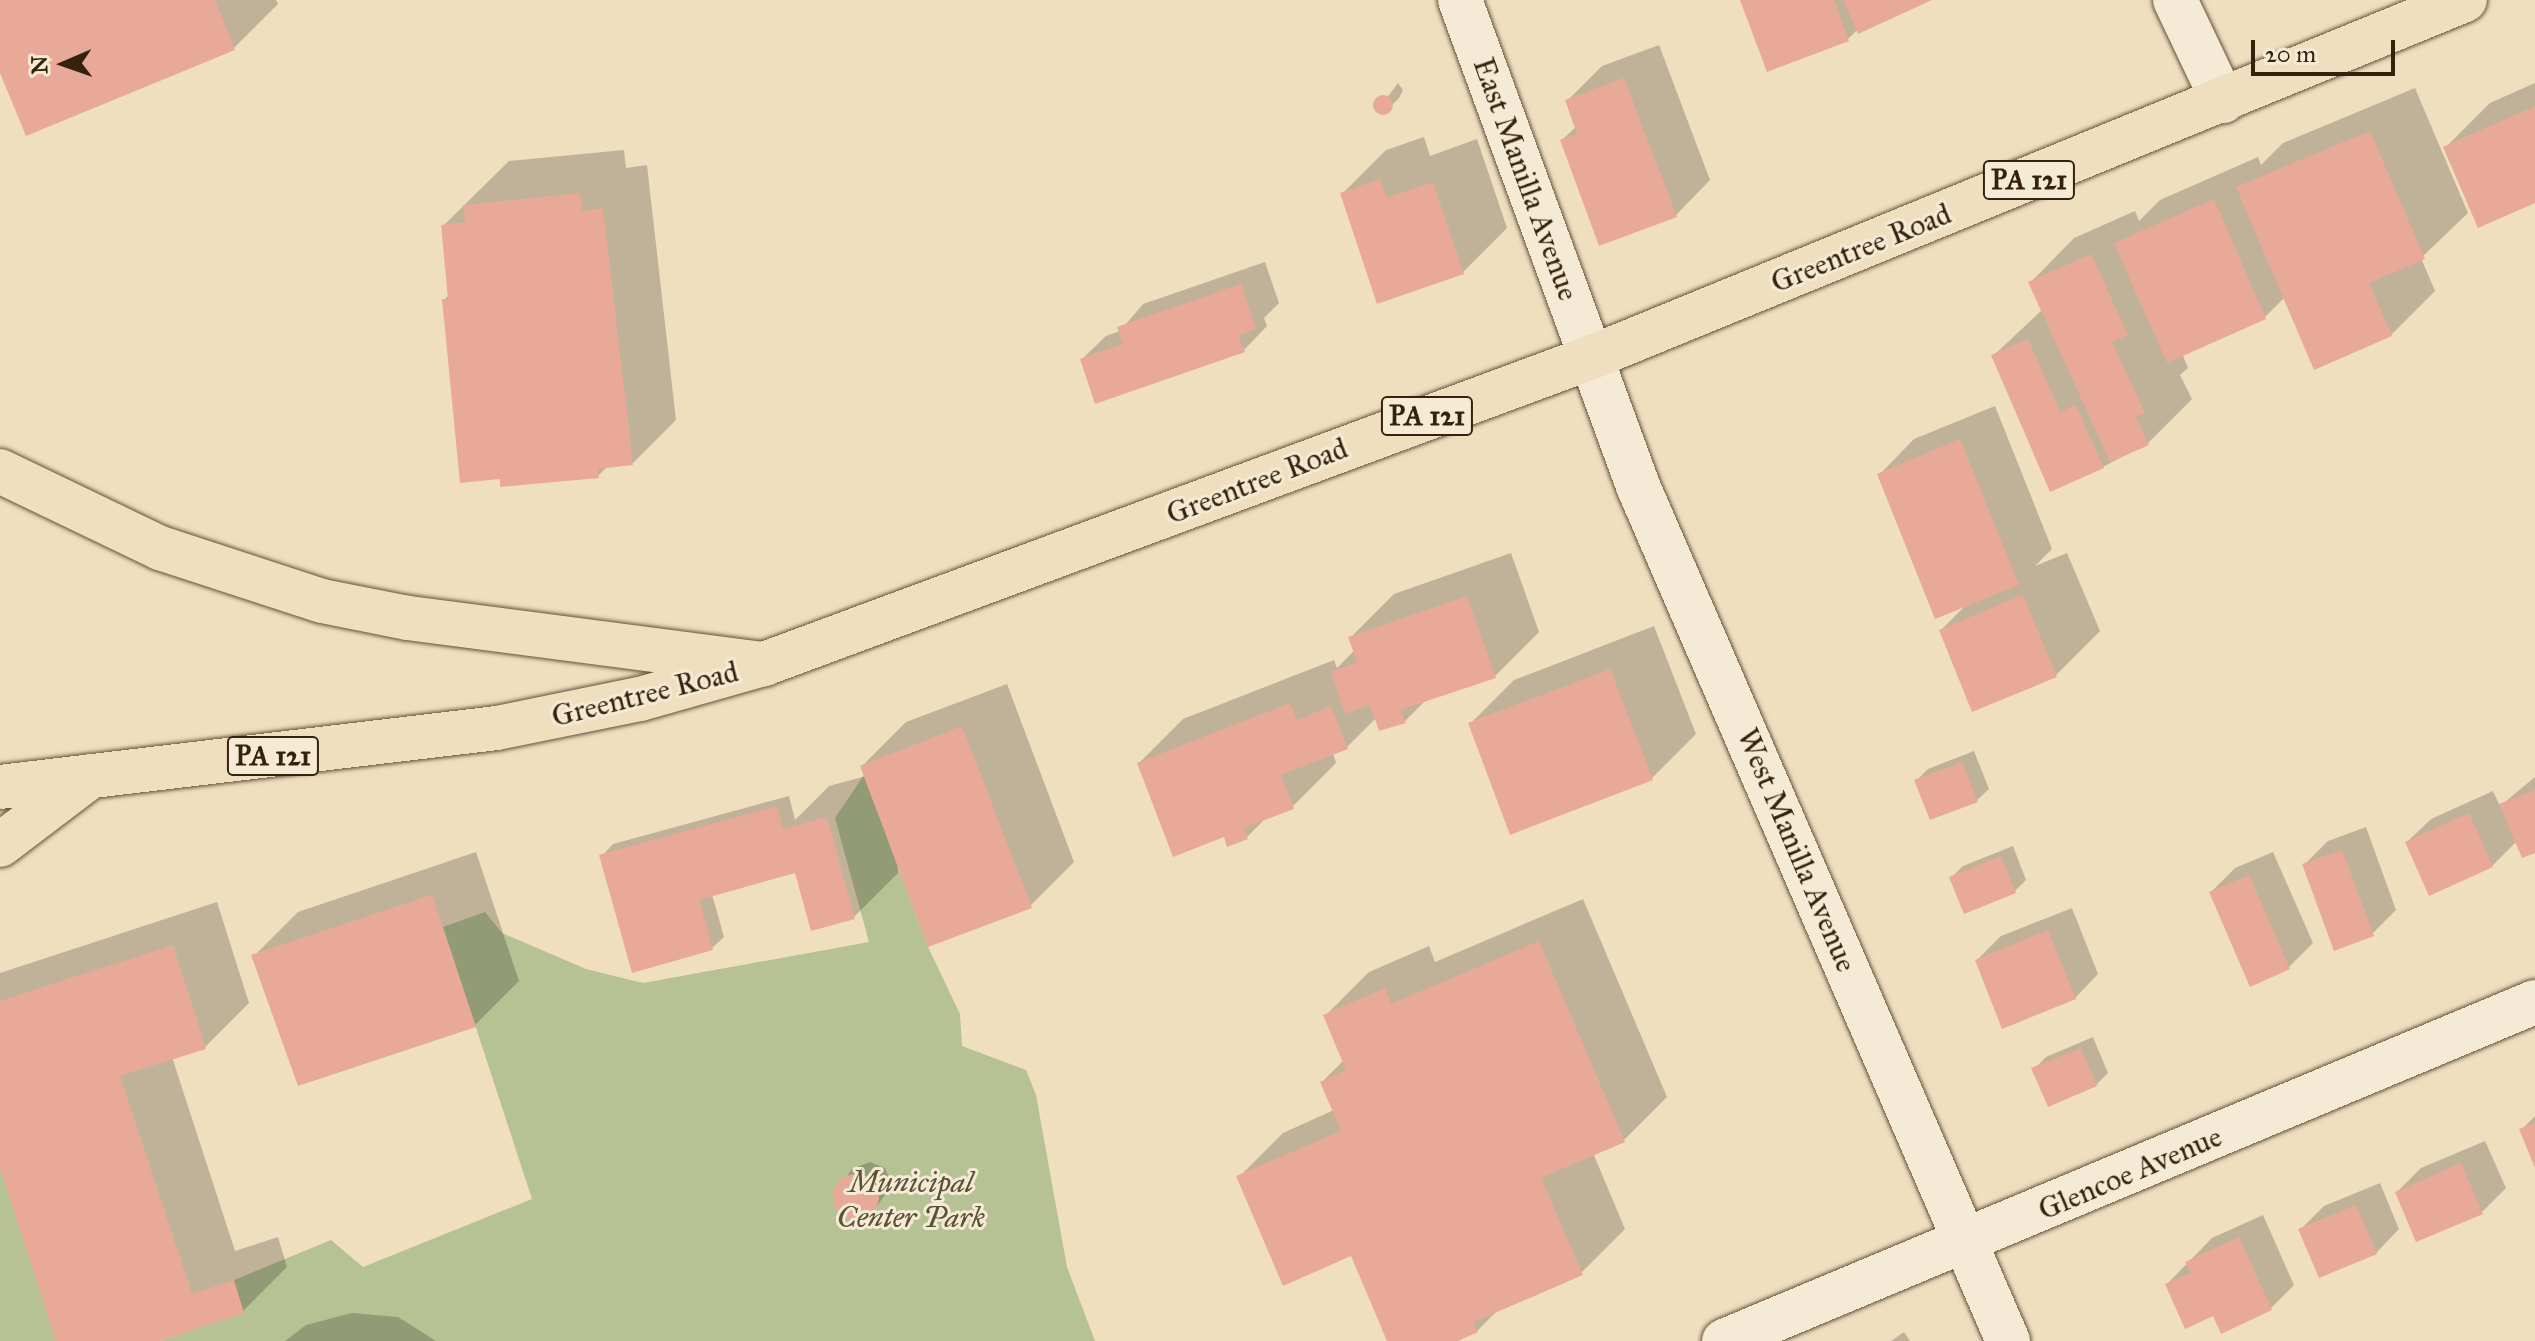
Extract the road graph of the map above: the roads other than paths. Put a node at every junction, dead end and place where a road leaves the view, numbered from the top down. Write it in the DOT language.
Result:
graph roads {
  1 [pos="1460,0"];
  2 [pos="2175,0"];
  3 [pos="2465,0"];
  4 [pos="2223,101"];
  5 [pos="1592,357"];
  6 [pos="0,471"];
  7 [pos="764,664"];
  8 [pos="91,776"];
  9 [pos="0,787"];
  10 [pos="0,845"];
  11 [pos="2535,1002"];
  12 [pos="1963,1244"];
  13 [pos="1724,1341"];
  14 [pos="2008,1341"];
  1 -- 5 [label="street, East Manilla Avenue"];
  2 -- 4 [label="street"];
  3 -- 4 [label="main road, Greentree Road / PA 121"];
  4 -- 5 [label="main road, Greentree Road / PA 121"];
  5 -- 7 [label="main road, Greentree Road / PA 121"];
  5 -- 12 [label="street, West Manilla Avenue"];
  6 -- 7 [label="main road"];
  7 -- 8 [label="main road, Greentree Road / PA 121"];
  8 -- 9 [label="main road, Greentree Road / PA 121"];
  8 -- 10 [label="main road"];
  11 -- 12 [label="street, Glencoe Avenue"];
  12 -- 13 [label="street, Glencoe Avenue"];
  12 -- 14 [label="street, West Manilla Avenue"];
}
